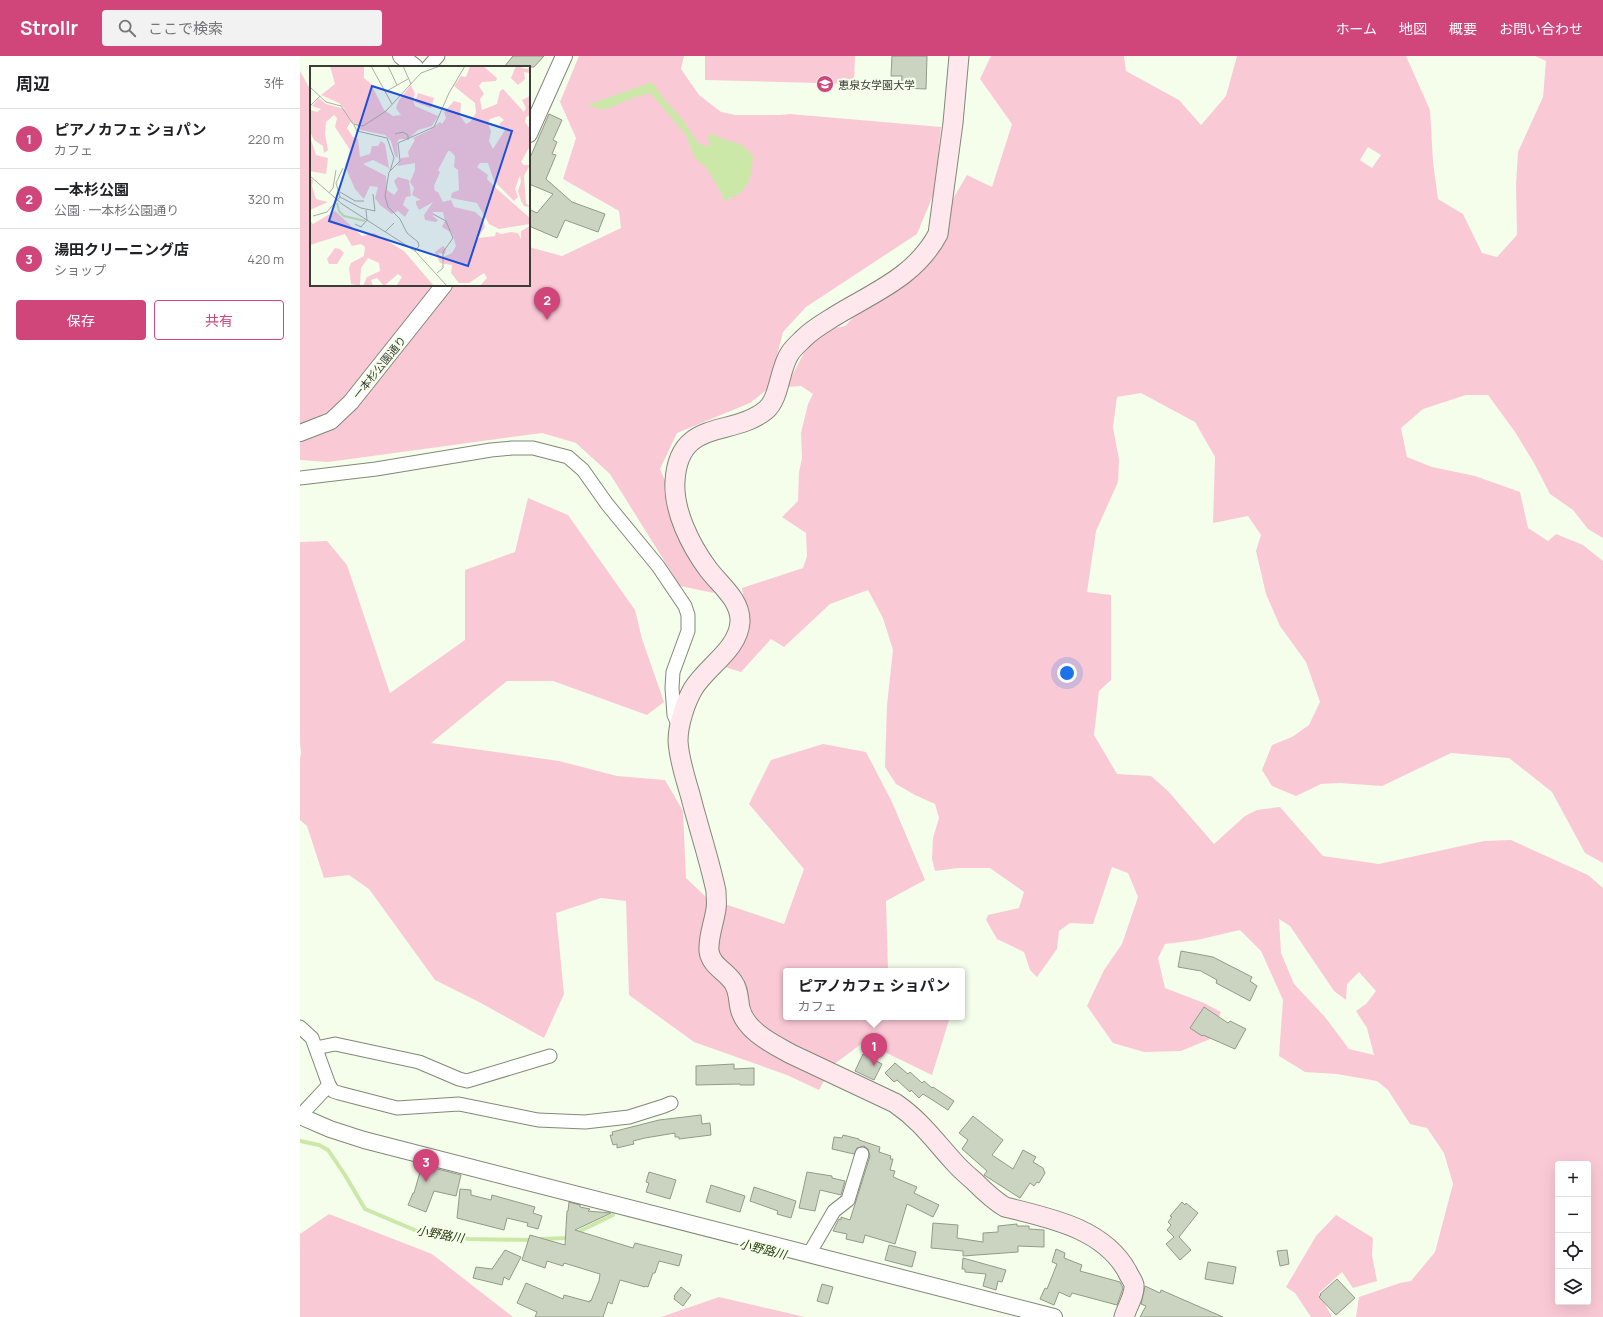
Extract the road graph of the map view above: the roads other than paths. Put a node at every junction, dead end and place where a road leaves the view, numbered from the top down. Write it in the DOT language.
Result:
graph roads {
  1 [pos="401,56"];
  2 [pos="438,56"];
  3 [pos="564,56"];
  4 [pos="959,56"];
  5 [pos="414,66"];
  6 [pos="429,66"];
  7 [pos="530,132"];
  8 [pos="443,286"];
  9 [pos="300,433"];
  10 [pos="300,478"];
  11 [pos="680,728"];
  12 [pos="300,1027"];
  13 [pos="316,1048"];
  14 [pos="550,1056"];
  15 [pos="329,1085"];
  16 [pos="671,1103"];
  17 [pos="300,1116"];
  18 [pos="862,1154"];
  19 [pos="809,1254"];
  20 [pos="1054,1317"];
  21 [pos="1124,1317"];
  1 -- 5 [label="street"];
  2 -- 6 [label="street"];
  3 -- 7 [label="street"];
  4 -- 11 [label="main road"];
  8 -- 9 [label="street, 一本杉公園通り"];
  10 -- 11 [label="street"];
  11 -- 21 [label="main road"];
  12 -- 13 [label="street"];
  13 -- 14 [label="street"];
  13 -- 15 [label="street"];
  15 -- 16 [label="street"];
  15 -- 17 [label="street"];
  17 -- 19 [label="street"];
  18 -- 19 [label="street"];
  19 -- 20 [label="street"];
}
